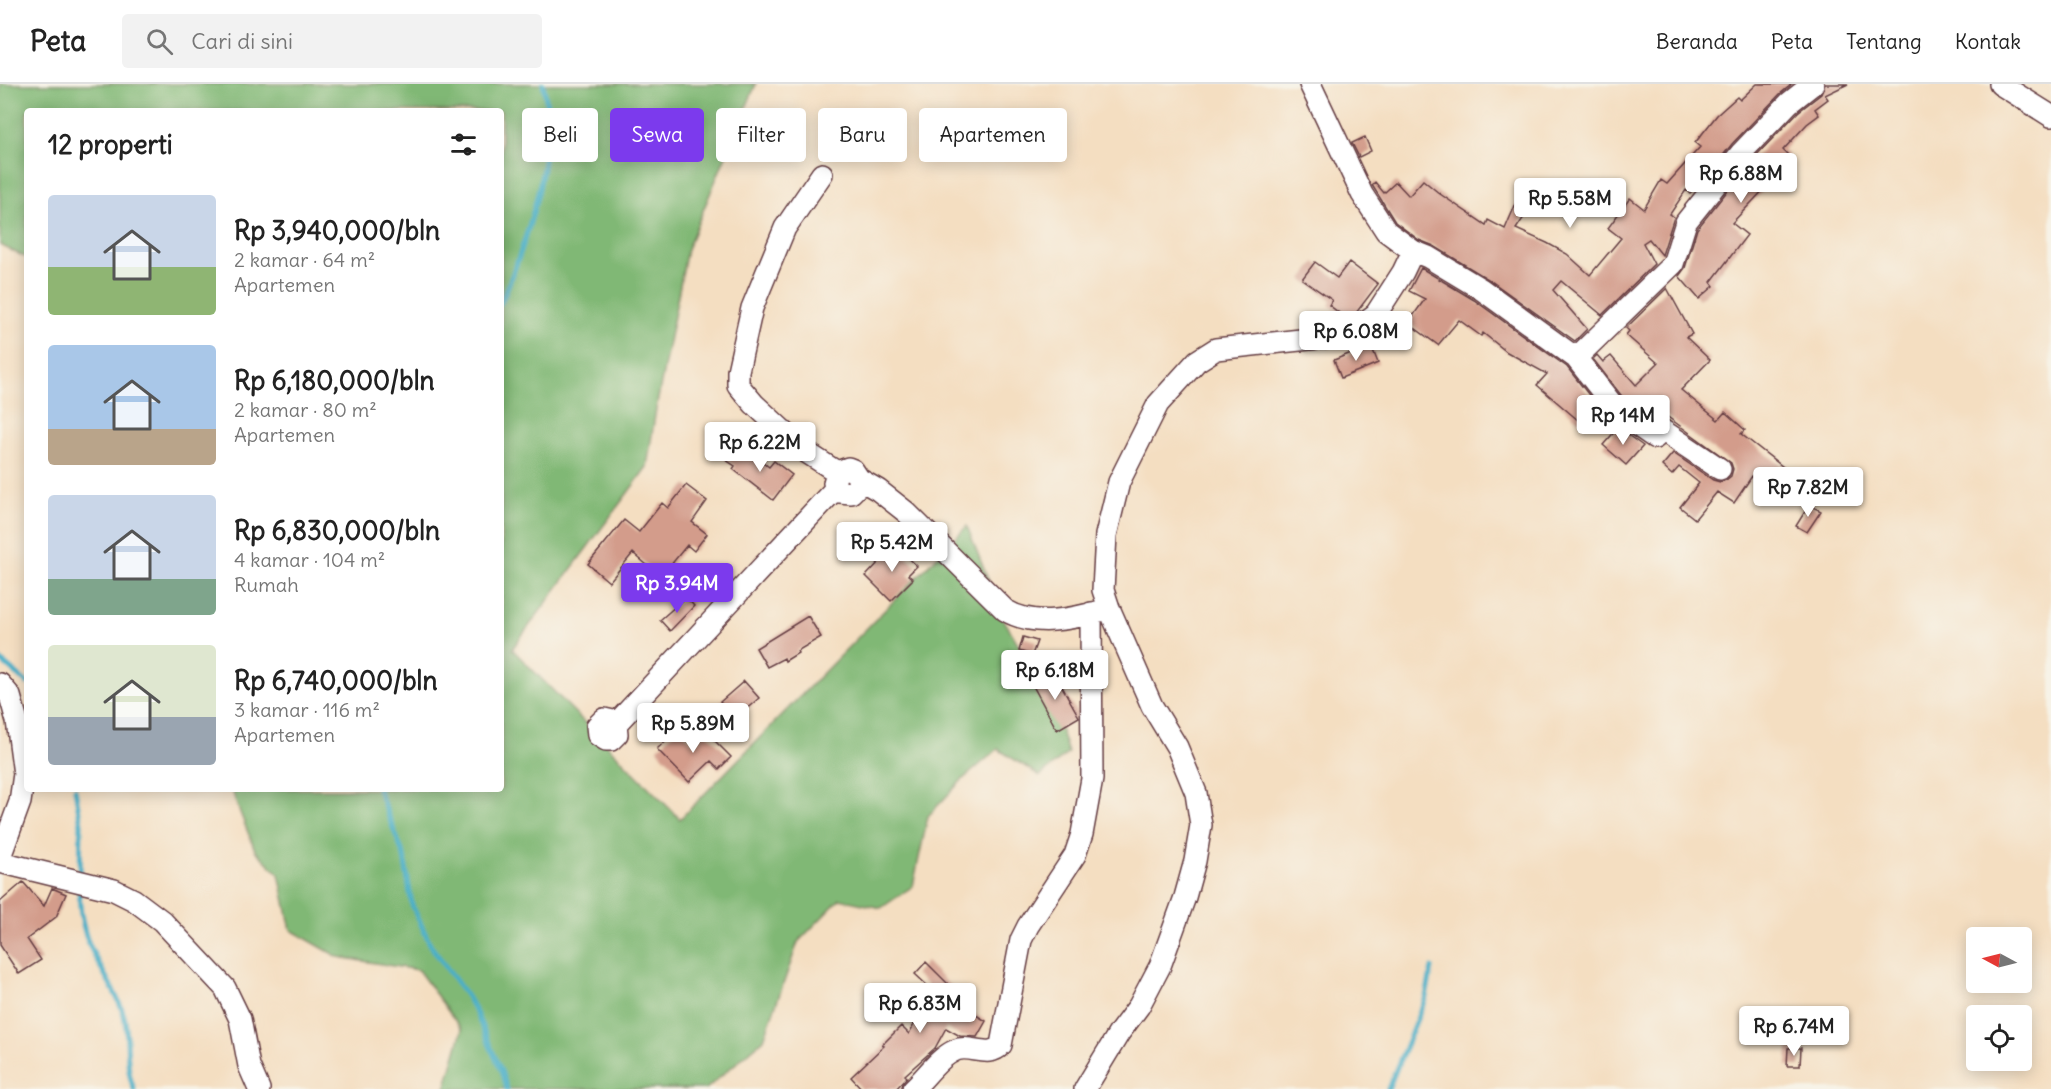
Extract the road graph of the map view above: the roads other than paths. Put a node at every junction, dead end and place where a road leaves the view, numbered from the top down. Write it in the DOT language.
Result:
graph roads {
  1 [pos="1310,84"];
  2 [pos="1813,84"];
  3 [pos="2000,84"];
  4 [pos="2051,116"];
  5 [pos="822,174"];
  6 [pos="1413,251"];
  7 [pos="1576,358"];
  8 [pos="1720,469"];
  9 [pos="836,480"];
  10 [pos="1100,611"];
  11 [pos="0,684"];
  12 [pos="616,724"];
  13 [pos="0,857"];
  14 [pos="0,862"];
  15 [pos="259,1089"];
  16 [pos="913,1089"];
  17 [pos="1085,1089"];
  1 -- 6 [label="street"];
  2 -- 7 [label="street"];
  3 -- 4 [label="street"];
  5 -- 9 [label="street"];
  6 -- 7 [label="street"];
  6 -- 10 [label="street"];
  7 -- 8 [label="street"];
  9 -- 10 [label="street"];
  9 -- 12 [label="street"];
  10 -- 16 [label="street"];
  10 -- 17 [label="street"];
  11 -- 13 [label="street"];
  14 -- 15 [label="street"];
}
